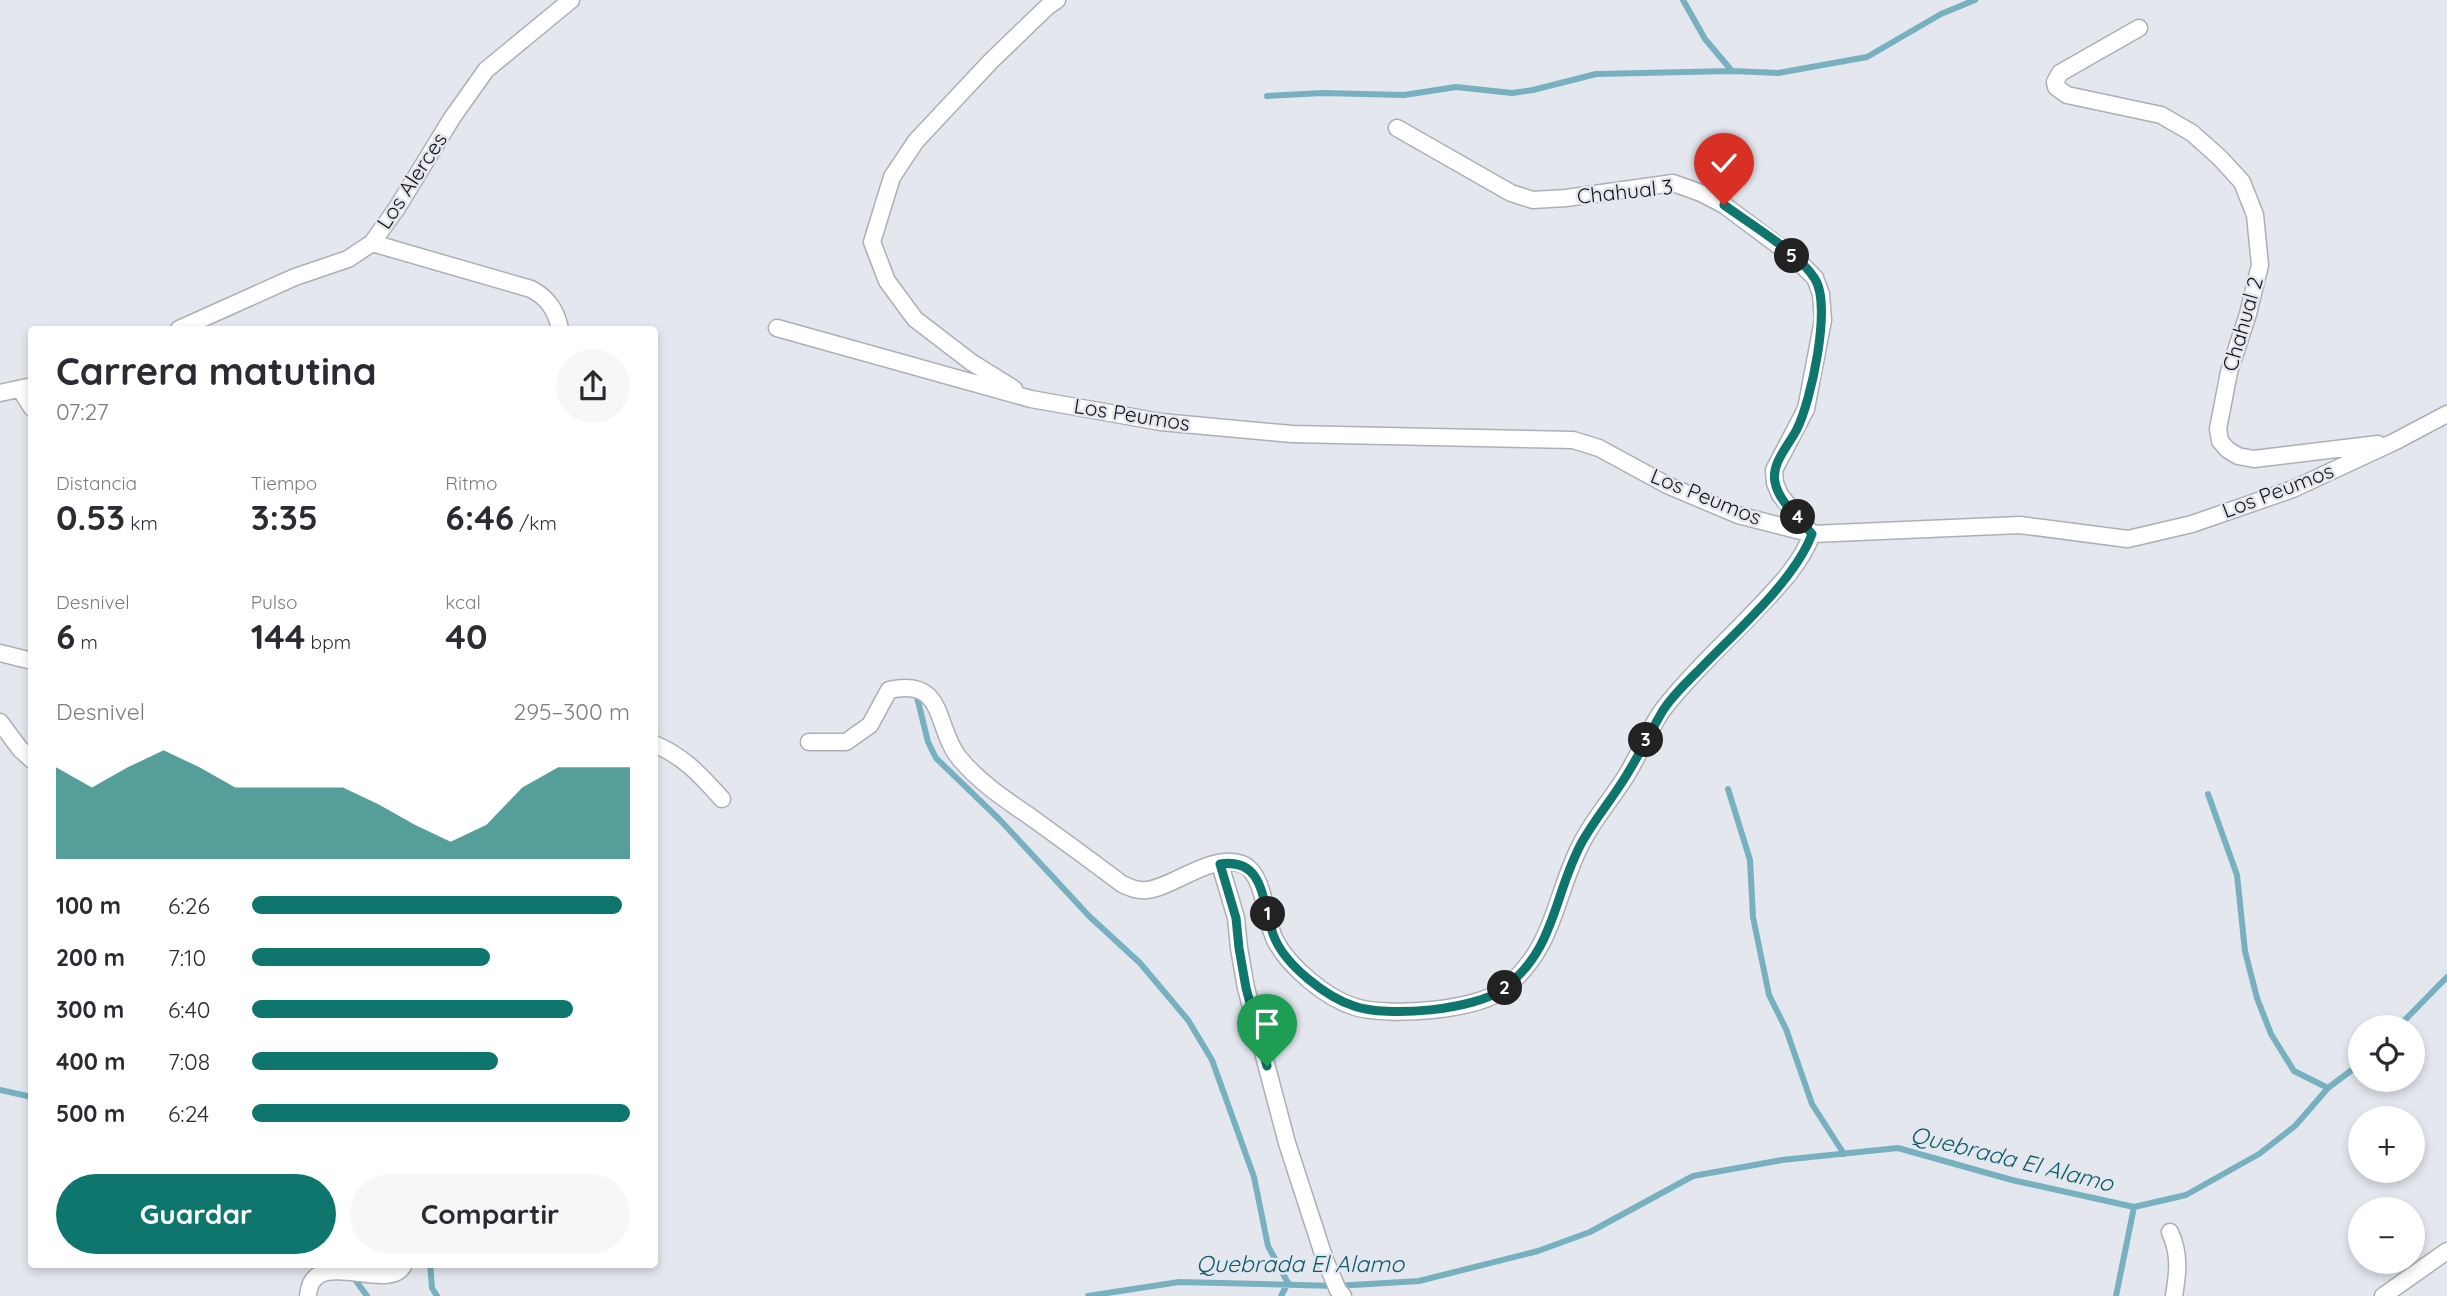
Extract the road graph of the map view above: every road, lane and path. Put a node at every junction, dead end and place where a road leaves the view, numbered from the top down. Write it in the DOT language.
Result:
graph roads {
  1 [pos="571,0"];
  2 [pos="1057,0"];
  3 [pos="2139,27"];
  4 [pos="1397,128"];
  5 [pos="372,243"];
  6 [pos="185,326"];
  7 [pos="559,326"];
  8 [pos="777,328"];
  9 [pos="26,388"];
  10 [pos="0,393"];
  11 [pos="1031,399"];
  12 [pos="2447,414"];
  13 [pos="2394,442"];
  14 [pos="1812,534"];
  15 [pos="0,653"];
  16 [pos="28,659"];
  17 [pos="0,722"];
  18 [pos="809,742"];
  19 [pos="658,746"];
  20 [pos="28,756"];
  21 [pos="722,799"];
  22 [pos="1220,864"];
  23 [pos="2169,1232"];
  24 [pos="2447,1251"];
  25 [pos="401,1268"];
  26 [pos="308,1296"];
  27 [pos="1343,1296"];
  28 [pos="2174,1296"];
  29 [pos="2383,1296"];
  1 -- 5 [label="street, Los Alerces"];
  2 -- 11 [label="street"];
  3 -- 13 [label="street, Chahual 2"];
  4 -- 14 [label="street, Chahual 3"];
  5 -- 6 [label="street, Los Alerces"];
  5 -- 7 [label="street"];
  8 -- 11 [label="street, Los Peumos"];
  9 -- 10 [label="street"];
  11 -- 14 [label="street, Los Peumos"];
  12 -- 13 [label="street, Los Peumos"];
  13 -- 14 [label="street, Los Peumos"];
  14 -- 22 [label="street"];
  15 -- 16 [label="street"];
  17 -- 20 [label="street"];
  18 -- 22 [label="street"];
  19 -- 21 [label="street"];
  22 -- 27 [label="street"];
  23 -- 28 [label="street"];
  24 -- 29 [label="street"];
  25 -- 26 [label="street"];
}
